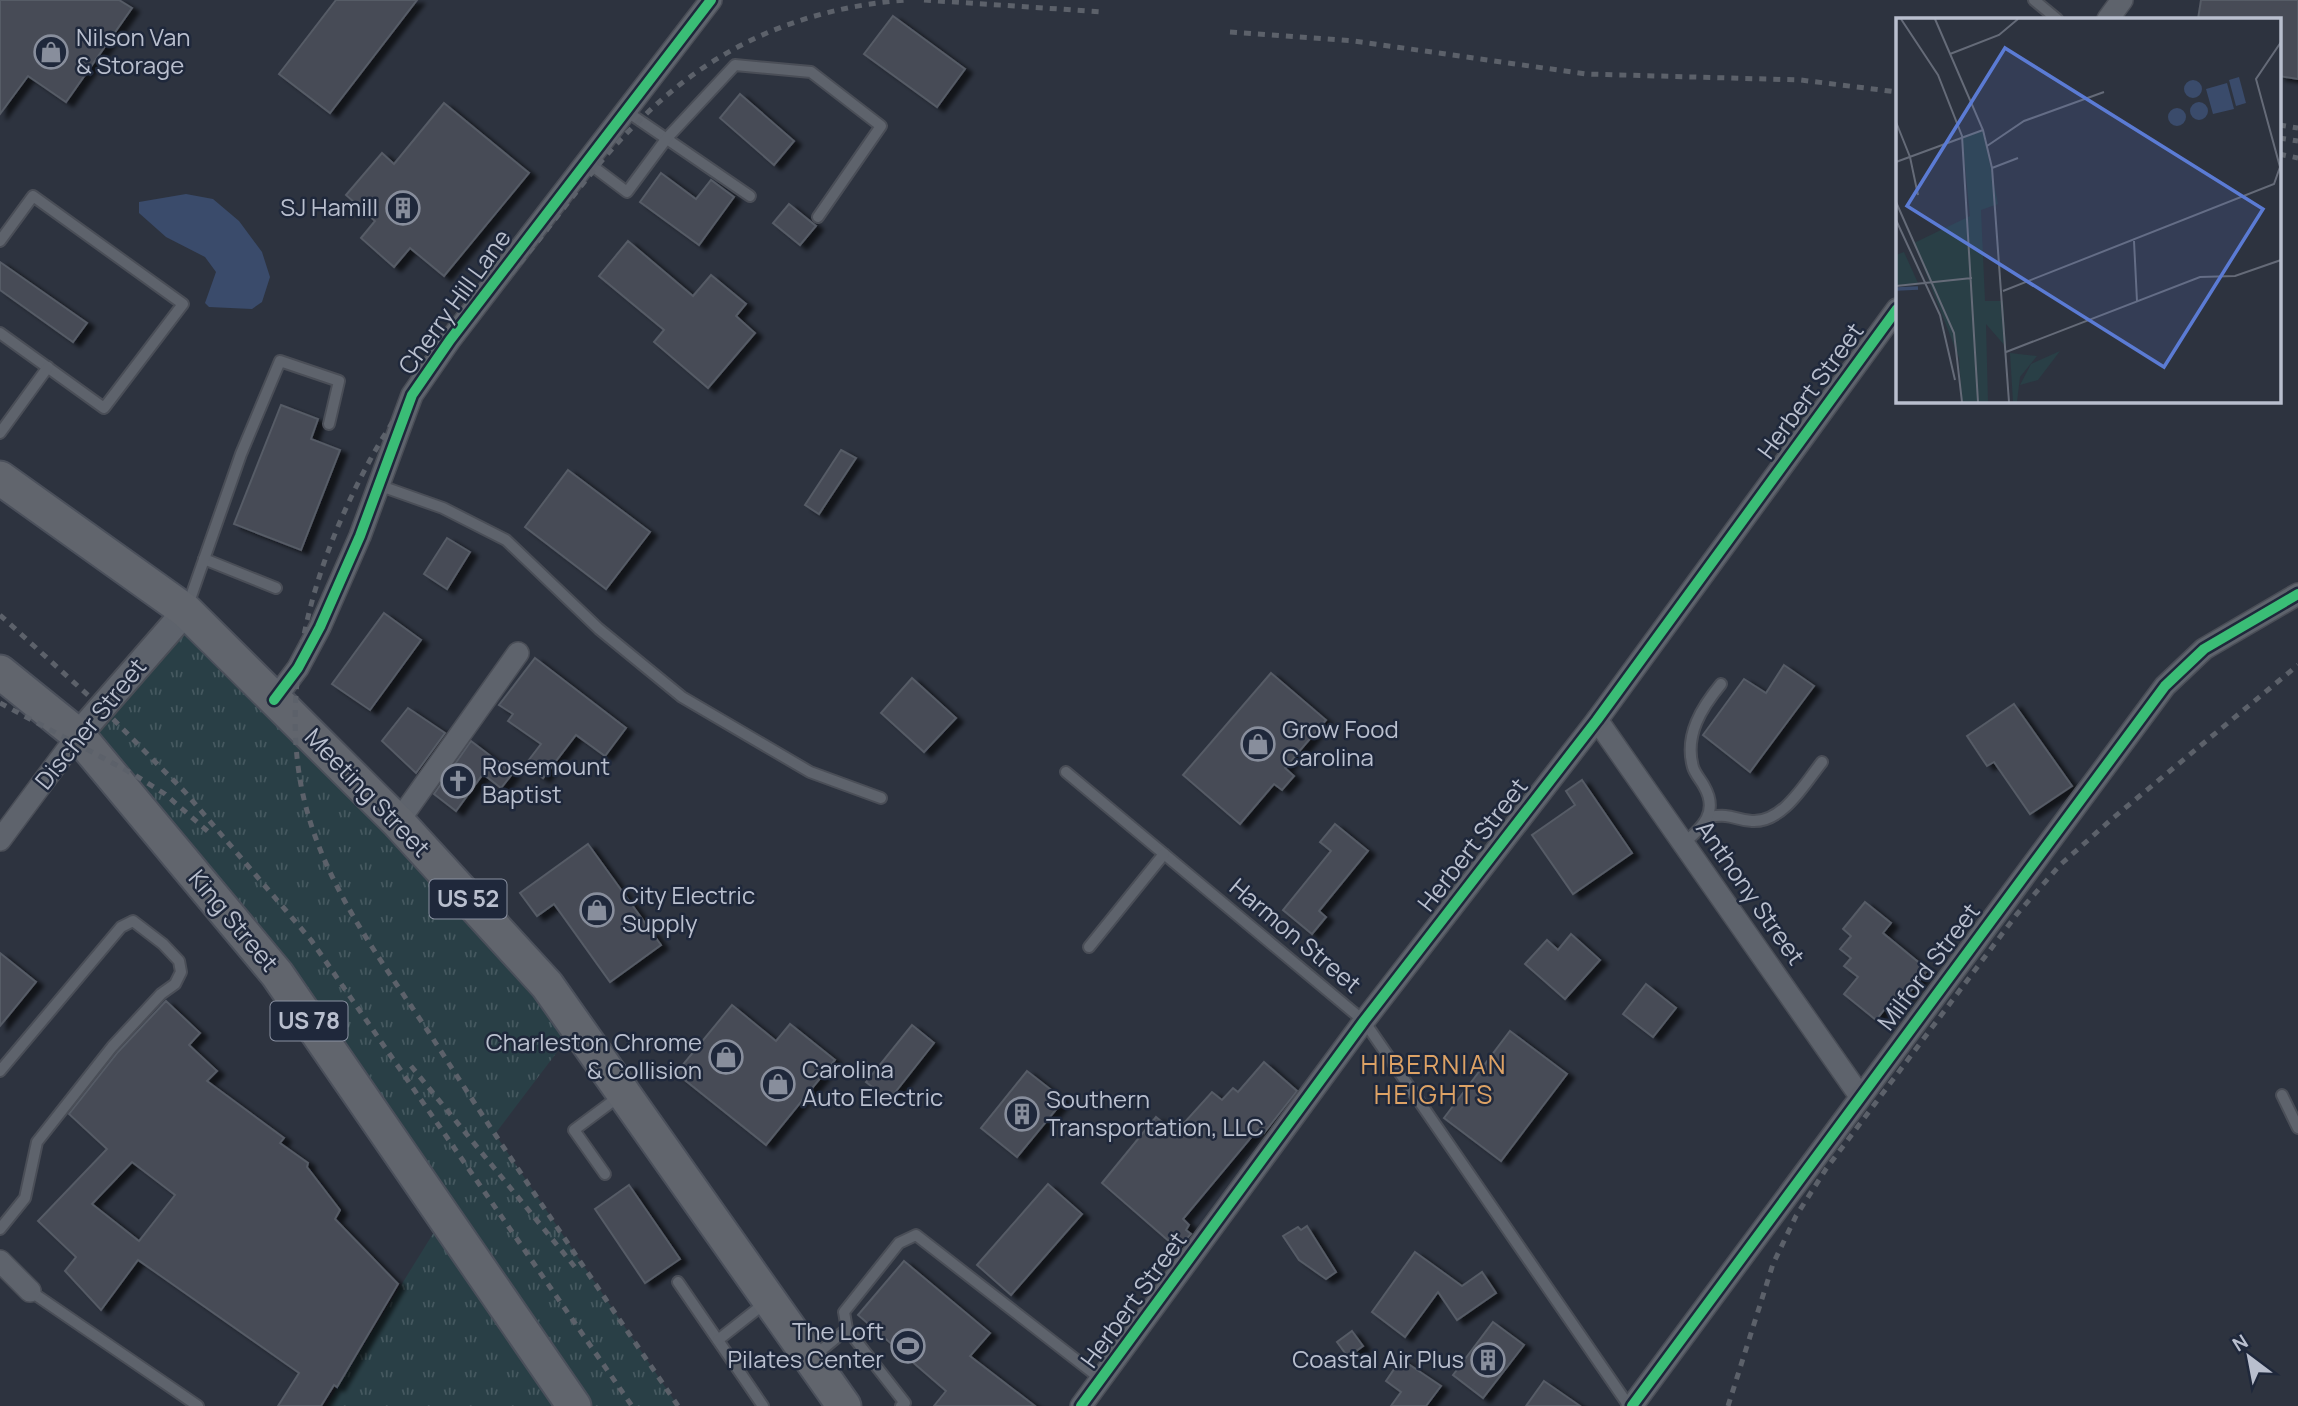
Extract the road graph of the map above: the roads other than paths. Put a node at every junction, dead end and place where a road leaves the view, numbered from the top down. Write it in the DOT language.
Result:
graph roads {
  1 [pos="711,0"];
  2 [pos="2034,0"];
  3 [pos="2122,0"];
  4 [pos="2056,18"];
  5 [pos="2109,18"];
  6 [pos="626,111"];
  7 [pos="667,138"];
  8 [pos="587,162"];
  9 [pos="750,196"];
  10 [pos="818,217"];
  11 [pos="0,241"];
  12 [pos="1896,310"];
  13 [pos="0,332"];
  14 [pos="48,367"];
  15 [pos="329,424"];
  16 [pos="0,433"];
  17 [pos="0,478"];
  18 [pos="378,485"];
  19 [pos="204,559"];
  20 [pos="276,588"];
  21 [pos="2298,594"];
  22 [pos="186,611"];
  23 [pos="518,653"];
  24 [pos="0,673"];
  25 [pos="1721,684"];
  26 [pos="274,700"];
  27 [pos="1597,720"];
  28 [pos="78,735"];
  29 [pos="1822,762"];
  30 [pos="1066,772"];
  31 [pos="881,798"];
  32 [pos="1709,817"];
  33 [pos="398,822"];
  34 [pos="0,839"];
  35 [pos="1683,844"];
  36 [pos="1164,854"];
  37 [pos="1089,947"];
  38 [pos="1364,1021"];
  39 [pos="0,1071"];
  40 [pos="623,1093"];
  41 [pos="2282,1095"];
  42 [pos="1860,1096"];
  43 [pos="2298,1128"];
  44 [pos="605,1174"];
  45 [pos="0,1229"];
  46 [pos="0,1261"];
  47 [pos="678,1282"];
  48 [pos="30,1292"];
  49 [pos="769,1300"];
  50 [pos="847,1329"];
  51 [pos="718,1340"];
  52 [pos="811,1359"];
  53 [pos="1101,1379"];
  54 [pos="198,1406"];
  55 [pos="574,1406"];
  56 [pos="763,1406"];
  57 [pos="844,1406"];
  58 [pos="901,1406"];
  59 [pos="1081,1406"];
  60 [pos="1630,1406"];
  1 -- 6 [label="street, Cherry Hill Lane"];
  2 -- 4 [label="lane"];
  3 -- 5 [label="street"];
  6 -- 7 [label="lane"];
  6 -- 8 [label="street, Cherry Hill Lane"];
  7 -- 8 [label="lane"];
  7 -- 9 [label="lane"];
  7 -- 10 [label="lane"];
  8 -- 18 [label="street, Cherry Hill Lane"];
  11 -- 14 [label="lane"];
  12 -- 27 [label="street, Herbert Street"];
  13 -- 14 [label="lane"];
  14 -- 16 [label="lane"];
  15 -- 19 [label="lane"];
  17 -- 22 [label="main road, Meeting Street / US 52"];
  18 -- 26 [label="street, Cherry Hill Lane"];
  18 -- 31 [label="lane"];
  19 -- 20 [label="lane"];
  19 -- 22 [label="lane"];
  21 -- 42 [label="street, Milford Street"];
  22 -- 26 [label="main road, Meeting Street / US 52"];
  22 -- 28 [label="street, Discher Street"];
  23 -- 33 [label="street"];
  24 -- 28 [label="main road, King Street / US 78"];
  25 -- 32 [label="lane"];
  26 -- 33 [label="main road, Meeting Street / US 52"];
  27 -- 35 [label="street, Anthony Street"];
  27 -- 38 [label="street, Herbert Street"];
  28 -- 34 [label="street, Discher Street"];
  28 -- 55 [label="main road, King Street / US 78"];
  29 -- 32 [label="lane"];
  30 -- 36 [label="lane, Harmon Street"];
  32 -- 35 [label="lane"];
  33 -- 40 [label="main road, Meeting Street / US 52"];
  35 -- 42 [label="street, Anthony Street"];
  36 -- 37 [label="lane"];
  36 -- 38 [label="lane, Harmon Street"];
  38 -- 53 [label="street, Herbert Street"];
  38 -- 60 [label="lane, Harmon Street"];
  39 -- 45 [label="lane"];
  40 -- 44 [label="lane"];
  40 -- 49 [label="main road, Meeting Street / US 52"];
  41 -- 43 [label="lane"];
  42 -- 60 [label="street, Milford Street"];
  46 -- 48 [label="street"];
  47 -- 51 [label="lane"];
  48 -- 54 [label="lane"];
  49 -- 51 [label="lane"];
  49 -- 52 [label="main road, Meeting Street / US 52"];
  50 -- 52 [label="lane"];
  50 -- 53 [label="lane"];
  50 -- 58 [label="lane"];
  51 -- 56 [label="lane"];
  52 -- 57 [label="main road, Meeting Street / US 52"];
  53 -- 59 [label="street, Herbert Street"];
}
